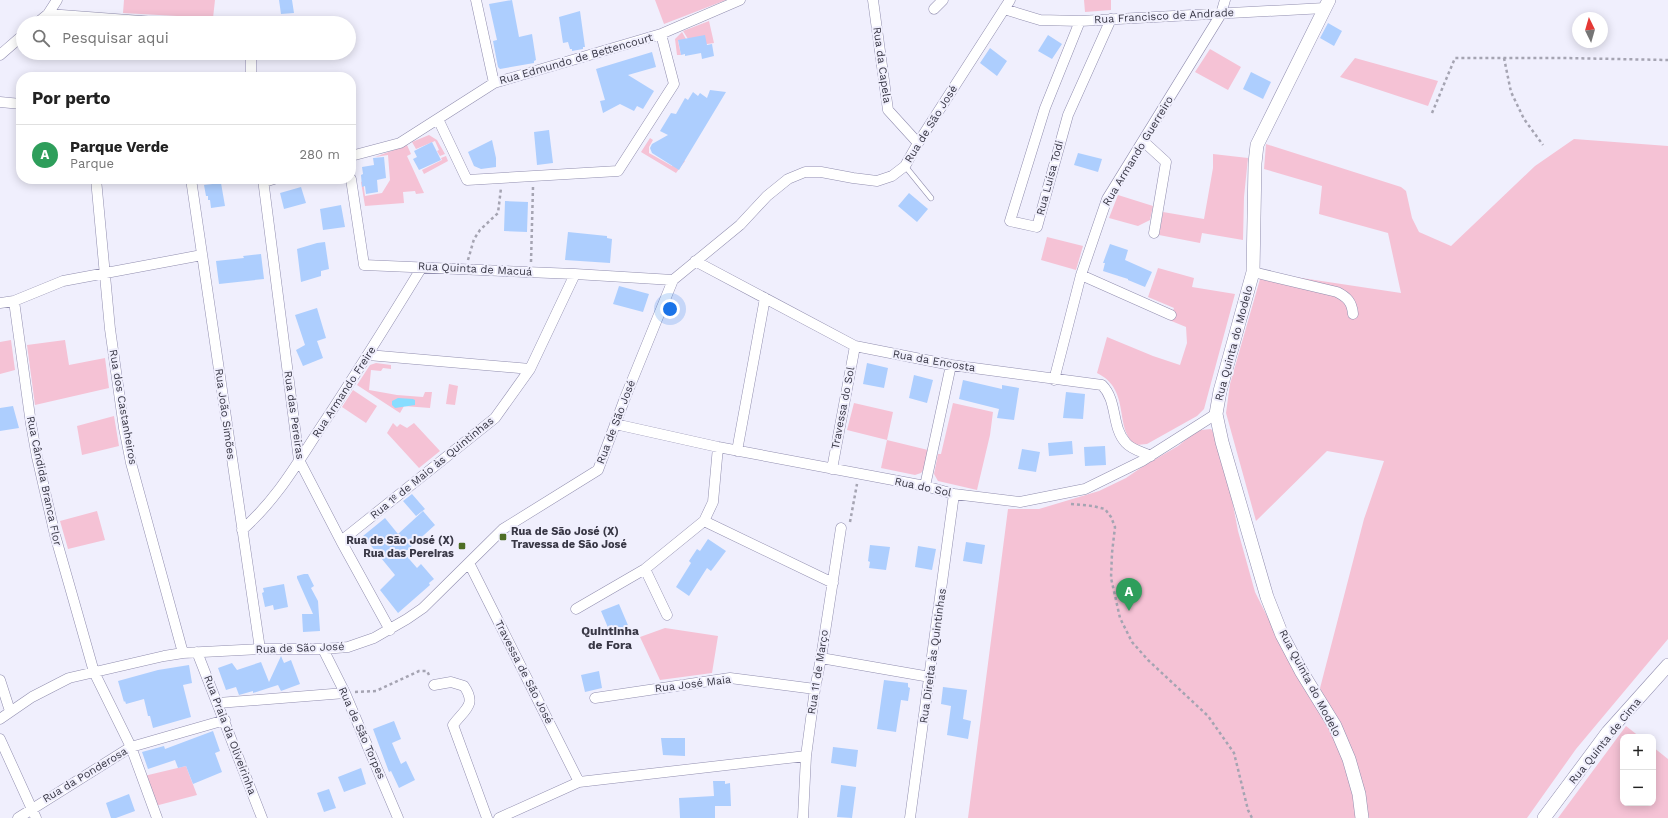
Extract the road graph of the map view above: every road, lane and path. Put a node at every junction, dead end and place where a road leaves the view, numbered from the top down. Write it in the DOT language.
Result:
graph roads {
  1 [pos="57,0"];
  2 [pos="476,0"];
  3 [pos="740,0"];
  4 [pos="873,0"];
  5 [pos="942,0"];
  6 [pos="1010,0"];
  7 [pos="1225,0"];
  8 [pos="1327,4"];
  9 [pos="934,9"];
  10 [pos="1004,9"];
  11 [pos="48,14"];
  12 [pos="1221,14"];
  13 [pos="46,16"];
  14 [pos="75,16"];
  15 [pos="1111,19"];
  16 [pos="1080,21"];
  17 [pos="661,34"];
  18 [pos="16,41"];
  19 [pos="0,55"];
  20 [pos="1504,58"];
  21 [pos="251,60"];
  22 [pos="1668,60"];
  23 [pos="252,72"];
  24 [pos="494,83"];
  25 [pos="0,102"];
  26 [pos="16,104"];
  27 [pos="1432,113"];
  28 [pos="438,119"];
  29 [pos="1143,141"];
  30 [pos="918,143"];
  31 [pos="1543,145"];
  32 [pos="356,155"];
  33 [pos="905,166"];
  34 [pos="533,183"];
  35 [pos="96,184"];
  36 [pos="192,184"];
  37 [pos="267,184"];
  38 [pos="352,184"];
  39 [pos="501,186"];
  40 [pos="931,198"];
  41 [pos="1154,233"];
  42 [pos="202,255"];
  43 [pos="467,260"];
  44 [pos="695,261"];
  45 [pos="422,267"];
  46 [pos="530,270"];
  47 [pos="1252,272"];
  48 [pos="105,274"];
  49 [pos="575,274"];
  50 [pos="1081,275"];
  51 [pos="673,280"];
  52 [pos="765,298"];
  53 [pos="14,301"];
  54 [pos="0,303"];
  55 [pos="1353,314"];
  56 [pos="1170,315"];
  57 [pos="855,346"];
  58 [pos="368,355"];
  59 [pos="951,365"];
  60 [pos="530,368"];
  61 [pos="1054,380"];
  62 [pos="1216,414"];
  63 [pos="615,424"];
  64 [pos="718,447"];
  65 [pos="737,451"];
  66 [pos="1152,456"];
  67 [pos="299,460"];
  68 [pos="832,469"];
  69 [pos="858,474"];
  70 [pos="925,486"];
  71 [pos="954,494"];
  72 [pos="1060,494"];
  73 [pos="704,521"];
  74 [pos="841,528"];
  75 [pos="242,530"];
  76 [pos="341,542"];
  77 [pos="469,563"];
  78 [pos="645,568"];
  79 [pos="833,583"];
  80 [pos="576,609"];
  81 [pos="667,615"];
  82 [pos="390,630"];
  83 [pos="260,649"];
  84 [pos="323,649"];
  85 [pos="197,652"];
  86 [pos="183,653"];
  87 [pos="821,658"];
  88 [pos="1668,665"];
  89 [pos="94,672"];
  90 [pos="930,677"];
  91 [pos="0,680"];
  92 [pos="434,685"];
  93 [pos="814,689"];
  94 [pos="345,693"];
  95 [pos="596,698"];
  96 [pos="218,704"];
  97 [pos="10,711"];
  98 [pos="0,719"];
  99 [pos="225,720"];
  100 [pos="0,738"];
  101 [pos="131,747"];
  102 [pos="806,756"];
  103 [pos="579,782"];
  104 [pos="32,808"];
  105 [pos="18,818"];
  106 [pos="36,818"];
  107 [pos="157,818"];
  108 [pos="262,818"];
  109 [pos="398,818"];
  110 [pos="487,818"];
  111 [pos="499,818"];
  112 [pos="803,818"];
  113 [pos="910,818"];
  114 [pos="1252,818"];
  115 [pos="1362,818"];
  116 [pos="1544,818"];
  1 -- 11 [label="street"];
  2 -- 24 [label="street"];
  3 -- 17 [label="street, Rua Edmundo de Bettencourt"];
  4 -- 30 [label="street, Rua da Capela"];
  5 -- 9 [label="street"];
  6 -- 10 [label="street, Rua de São José"];
  7 -- 12 [label="street, Rua Armando Guerreiro"];
  8 -- 12 [label="street, Rua Francisco de Andrade"];
  8 -- 47 [label="street, Rua Quinta do Modelo"];
  10 -- 16 [label="street, Rua Francisco de Andrade"];
  10 -- 30 [label="street, Rua de São José"];
  11 -- 13 [label="street"];
  11 -- 14 [label="street"];
  12 -- 15 [label="street, Rua Francisco de Andrade"];
  12 -- 29 [label="street, Rua Armando Guerreiro"];
  15 -- 16 [label="street, Rua Francisco de Andrade"];
  15 -- 16 [label="street, Rua Luísa Todi"];
  17 -- 24 [label="street, Rua Edmundo de Bettencourt"];
  17 -- 28 [label="street"];
  18 -- 19 [label="street"];
  20 -- 22 [label="path"];
  20 -- 27 [label="path"];
  20 -- 31 [label="path"];
  21 -- 23 [label="street"];
  24 -- 28 [label="street, Rua Edmundo de Bettencourt"];
  25 -- 26 [label="street"];
  28 -- 32 [label="street, Rua Edmundo de Bettencourt"];
  29 -- 41 [label="street"];
  29 -- 50 [label="street, Rua Armando Guerreiro"];
  30 -- 33 [label="street, Rua de São José"];
  33 -- 40 [label="lane"];
  33 -- 44 [label="street, Rua de São José"];
  34 -- 46 [label="path"];
  35 -- 48 [label="street, Rua dos Castanheiros"];
  36 -- 42 [label="street, Rua João Simões"];
  37 -- 67 [label="street, Rua das Pereiras"];
  38 -- 45 [label="street, Rua Quinta de Macuá"];
  39 -- 43 [label="path"];
  42 -- 48 [label="street"];
  42 -- 75 [label="street, Rua João Simões"];
  44 -- 51 [label="street, Rua de São José"];
  44 -- 52 [label="street, Rua da Encosta"];
  45 -- 49 [label="street, Rua Quinta de Macuá"];
  45 -- 58 [label="street, Rua Armando Freire"];
  47 -- 55 [label="street"];
  47 -- 62 [label="street, Rua Quinta do Modelo"];
  48 -- 53 [label="street"];
  48 -- 86 [label="street, Rua dos Castanheiros"];
  49 -- 51 [label="street, Rua Quinta de Macuá"];
  49 -- 60 [label="street, Rua 1º de Maio às Quintinhas"];
  50 -- 56 [label="street"];
  50 -- 61 [label="street, Rua Armando Guerreiro"];
  51 -- 63 [label="street, Rua de São José"];
  52 -- 57 [label="street, Rua da Encosta"];
  52 -- 65 [label="street"];
  53 -- 54 [label="street"];
  53 -- 89 [label="street, Rua Cândida Branca Flor"];
  57 -- 59 [label="street, Rua da Encosta"];
  57 -- 68 [label="street, Travessa do Sol"];
  58 -- 60 [label="street"];
  58 -- 67 [label="street, Rua Armando Freire"];
  59 -- 61 [label="street, Rua da Encosta"];
  59 -- 70 [label="street"];
  60 -- 76 [label="street, Rua 1º de Maio às Quintinhas"];
  61 -- 66 [label="street, Rua da Encosta"];
  62 -- 66 [label="street, Rua do Sol"];
  62 -- 115 [label="street, Rua Quinta do Modelo"];
  63 -- 64 [label="street, Rua do Sol"];
  63 -- 77 [label="street, Rua de São José"];
  64 -- 65 [label="street, Rua do Sol"];
  64 -- 73 [label="street"];
  65 -- 68 [label="street, Rua do Sol"];
  66 -- 72 [label="street, Rua do Sol"];
  67 -- 75 [label="street, Rua Armando Freire"];
  67 -- 76 [label="street, Rua das Pereiras"];
  68 -- 69 [label="street, Rua do Sol"];
  69 -- 70 [label="street, Rua do Sol"];
  69 -- 74 [label="path"];
  70 -- 71 [label="street, Rua do Sol"];
  71 -- 72 [label="street, Rua do Sol"];
  71 -- 90 [label="street, Rua Direita às Quintinhas"];
  72 -- 114 [label="path"];
  73 -- 78 [label="street"];
  73 -- 79 [label="street"];
  74 -- 79 [label="street, Rua 11 de Março"];
  75 -- 83 [label="street, Rua João Simões"];
  76 -- 82 [label="street, Rua das Pereiras"];
  77 -- 82 [label="street, Rua de São José"];
  77 -- 103 [label="street, Travessa de São José"];
  78 -- 80 [label="street"];
  78 -- 81 [label="street"];
  79 -- 87 [label="street, Rua 11 de Março"];
  82 -- 84 [label="street, Rua de São José"];
  83 -- 84 [label="street, Rua de São José"];
  83 -- 85 [label="street, Rua de São José"];
  84 -- 94 [label="street, Rua de São Torpes"];
  85 -- 86 [label="street, Rua de São José"];
  85 -- 96 [label="street, Rua Praia da Oliveirinha"];
  86 -- 89 [label="street, Rua de São José"];
  87 -- 90 [label="street"];
  87 -- 93 [label="street, Rua 11 de Março"];
  88 -- 116 [label="street, Rua Quinta de Cima"];
  89 -- 97 [label="street, Rua de São José"];
  89 -- 101 [label="street, Rua Cândida Branca Flor"];
  90 -- 113 [label="street, Rua Direita às Quintinhas"];
  91 -- 97 [label="street"];
  92 -- 94 [label="path"];
  92 -- 110 [label="street"];
  93 -- 95 [label="street, Rua José Maia"];
  93 -- 102 [label="street, Rua 11 de Março"];
  94 -- 96 [label="street"];
  94 -- 109 [label="street, Rua de São Torpes"];
  96 -- 99 [label="street, Rua Praia da Oliveirinha"];
  97 -- 98 [label="street, Rua de São José"];
  99 -- 101 [label="street, Rua da Ponderosa"];
  99 -- 108 [label="street, Rua Praia da Oliveirinha"];
  100 -- 104 [label="street"];
  101 -- 104 [label="street, Rua da Ponderosa"];
  101 -- 107 [label="street, Rua Cândida Branca Flor"];
  102 -- 103 [label="street"];
  102 -- 112 [label="street, Rua 11 de Março"];
  103 -- 111 [label="street"];
  104 -- 105 [label="street, Rua da Ponderosa"];
  104 -- 106 [label="street"];
}
